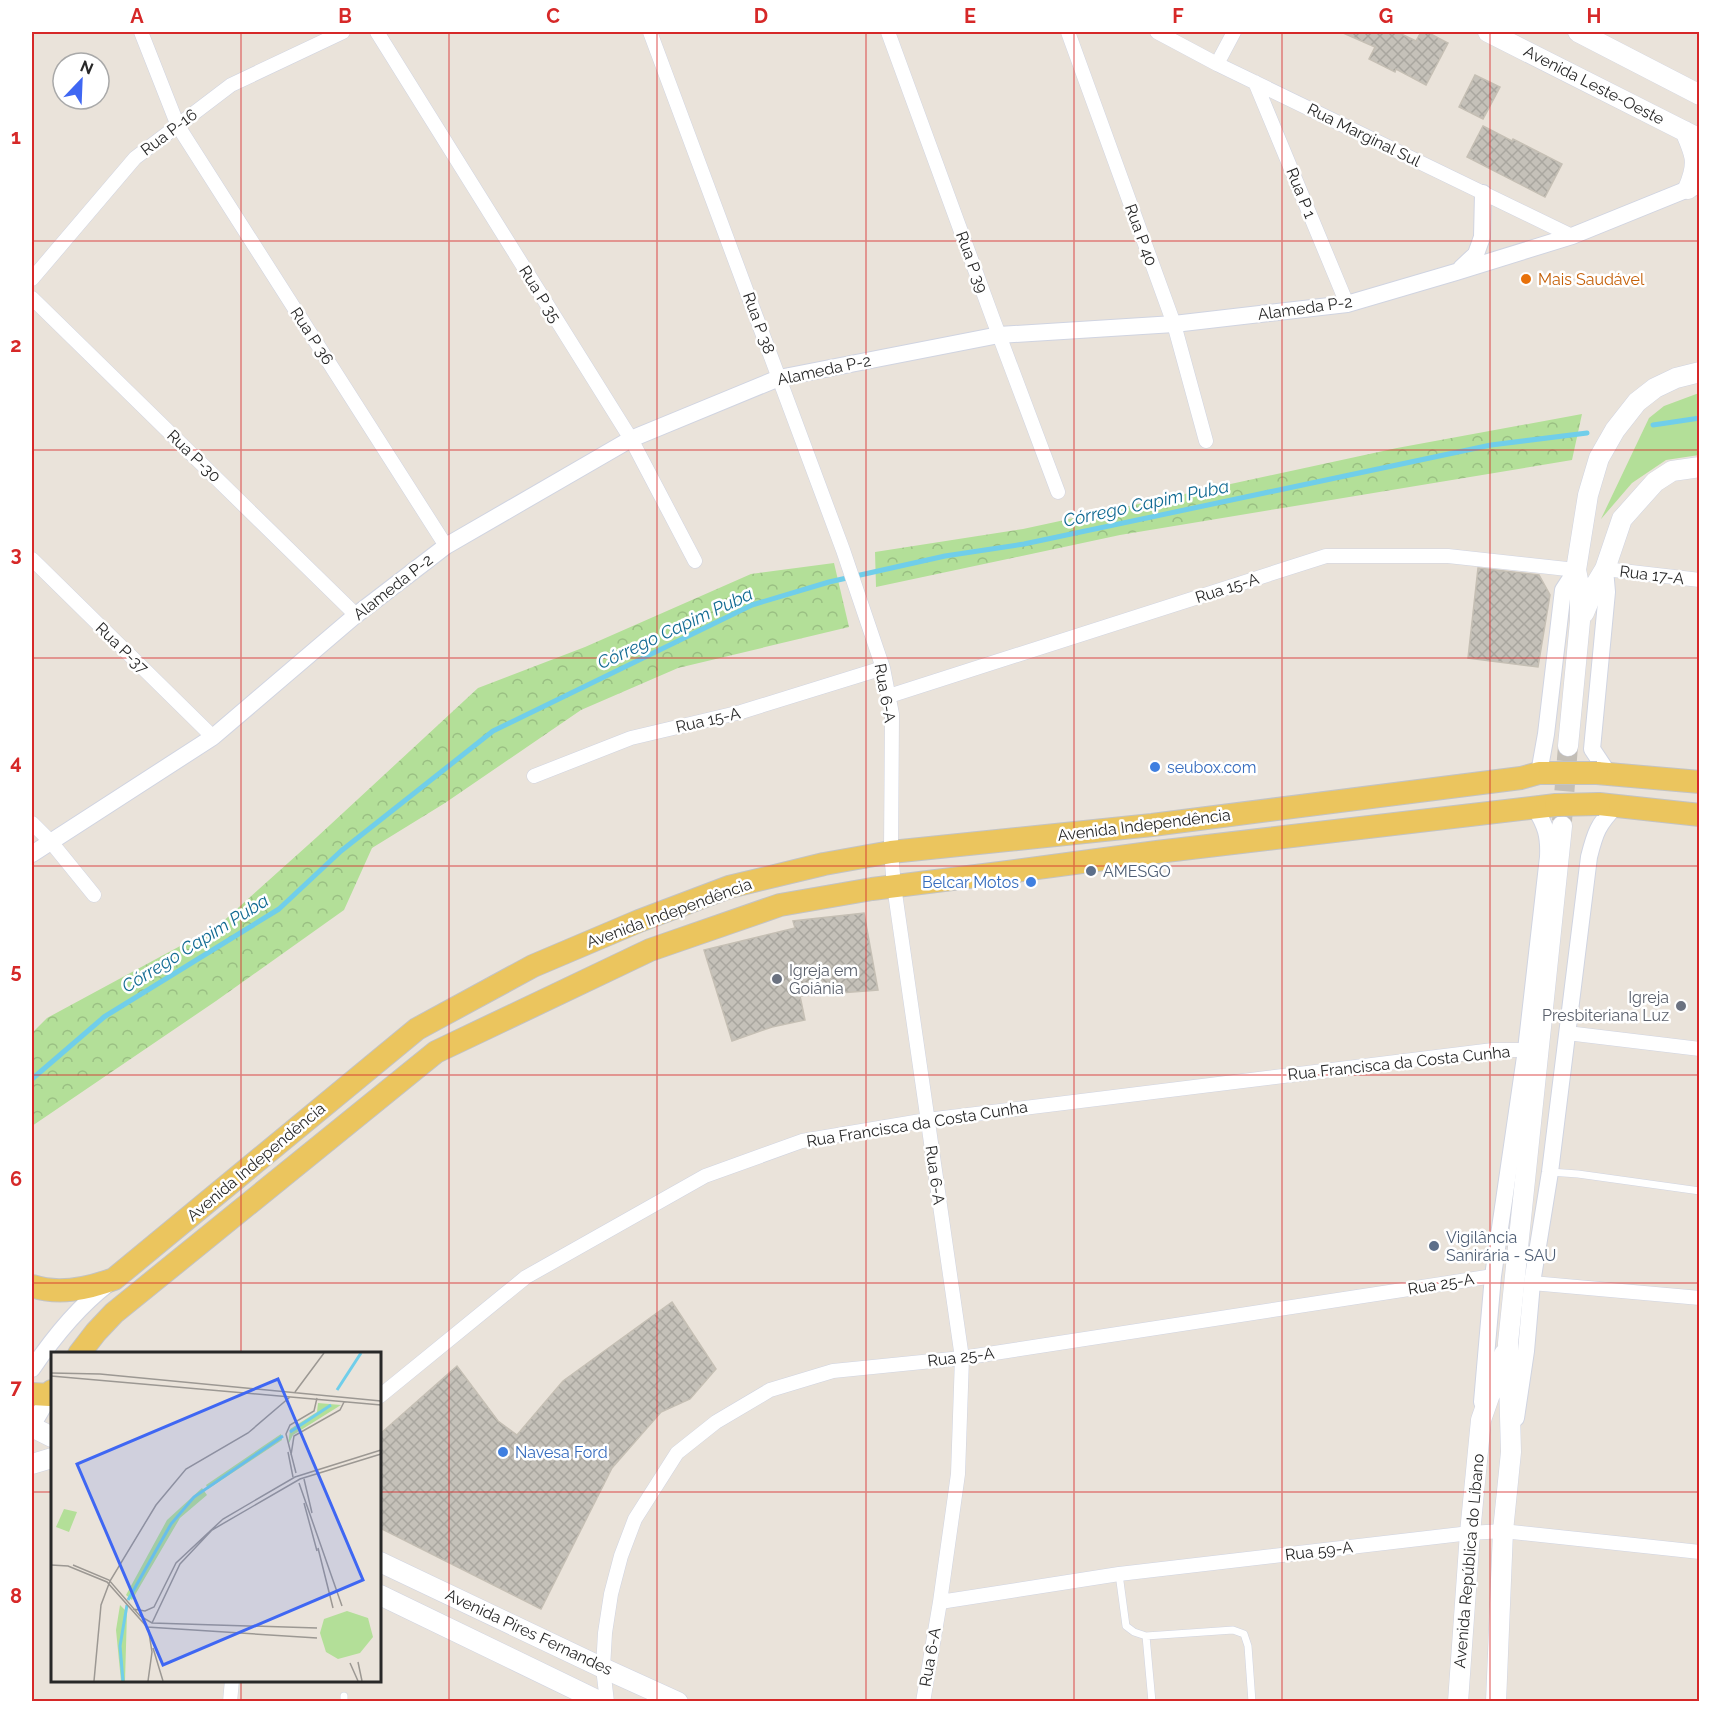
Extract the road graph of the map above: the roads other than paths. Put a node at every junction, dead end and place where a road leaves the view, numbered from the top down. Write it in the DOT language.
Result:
graph roads {
  1 [pos="141,32"];
  2 [pos="343,32"];
  3 [pos="377,32"];
  4 [pos="650,32"];
  5 [pos="888,32"];
  6 [pos="1068,32"];
  7 [pos="1157,32"];
  8 [pos="1234,32"];
  9 [pos="1488,32"];
  10 [pos="1578,32"];
  11 [pos="1217,64"];
  12 [pos="1255,82"];
  13 [pos="1700,95"];
  14 [pos="178,126"];
  15 [pos="1692,135"];
  16 [pos="1694,188"];
  17 [pos="1483,193"];
  18 [pos="1572,236"];
  19 [pos="1456,272"];
  20 [pos="32,279"];
  21 [pos="32,298"];
  22 [pos="1347,304"];
  23 [pos="1174,324"];
  24 [pos="999,335"];
  25 [pos="1700,372"];
  26 [pos="779,378"];
  27 [pos="631,439"];
  28 [pos="1206,441"];
  29 [pos="1700,467"];
  30 [pos="1058,492"];
  31 [pos="446,546"];
  32 [pos="32,559"];
  33 [pos="695,561"];
  34 [pos="1605,569"];
  35 [pos="1576,570"];
  36 [pos="1700,580"];
  37 [pos="356,615"];
  38 [pos="864,616"];
  39 [pos="1580,621"];
  40 [pos="883,668"];
  41 [pos="889,696"];
  42 [pos="213,737"];
  43 [pos="1568,746"];
  44 [pos="1544,773"];
  45 [pos="1602,773"];
  46 [pos="534,776"];
  47 [pos="1700,782"];
  48 [pos="1607,805"];
  49 [pos="1551,813"];
  50 [pos="1700,815"];
  51 [pos="32,823"];
  52 [pos="1152,825"];
  53 [pos="51,842"];
  54 [pos="891,852"];
  55 [pos="1157,852"];
  56 [pos="32,854"];
  57 [pos="894,886"];
  58 [pos="94,895"];
  59 [pos="417,1029"];
  60 [pos="1567,1033"];
  61 [pos="1700,1049"];
  62 [pos="1526,1050"];
  63 [pos="436,1052"];
  64 [pos="927,1120"];
  65 [pos="1550,1172"];
  66 [pos="1700,1191"];
  67 [pos="1493,1276"];
  68 [pos="114,1280"];
  69 [pos="1533,1283"];
  70 [pos="32,1286"];
  71 [pos="1700,1299"];
  72 [pos="96,1332"];
  73 [pos="1508,1343"];
  74 [pos="80,1352"];
  75 [pos="90,1352"];
  76 [pos="962,1359"];
  77 [pos="32,1369"];
  78 [pos="32,1380"];
  79 [pos="47,1394"];
  80 [pos="381,1395"];
  81 [pos="1481,1420"];
  82 [pos="32,1426"];
  83 [pos="51,1436"];
  84 [pos="1511,1452"];
  85 [pos="51,1458"];
  86 [pos="32,1464"];
  87 [pos="1503,1531"];
  88 [pos="1470,1533"];
  89 [pos="1700,1552"];
  90 [pos="381,1562"];
  91 [pos="1119,1574"];
  92 [pos="381,1595"];
  93 [pos="940,1602"];
  94 [pos="1146,1636"];
  95 [pos="603,1668"];
  96 [pos="232,1682"];
  97 [pos="230,1701"];
  98 [pos="601,1701"];
  99 [pos="607,1701"];
  100 [pos="678,1701"];
  101 [pos="923,1701"];
  102 [pos="1152,1701"];
  103 [pos="1252,1701"];
  104 [pos="1458,1701"];
  105 [pos="1496,1701"];
  1 -- 14 [label="street, Rua P 36"];
  2 -- 14 [label="street, Rua P-16"];
  3 -- 27 [label="street, Rua P 35"];
  4 -- 26 [label="street, Rua P 38"];
  5 -- 24 [label="street, Rua P 39"];
  6 -- 23 [label="street, Rua P 40"];
  7 -- 11 [label="street, Rua Marginal Sul"];
  8 -- 11 [label="street"];
  9 -- 15 [label="main road, Avenida Leste-Oeste"];
  10 -- 13 [label="main road"];
  11 -- 12 [label="street, Rua Marginal Sul"];
  12 -- 17 [label="street, Rua Marginal Sul"];
  12 -- 22 [label="street, Rua P 1"];
  14 -- 20 [label="street, Rua P-16"];
  14 -- 31 [label="street, Rua P 36"];
  15 -- 16 [label="main road"];
  16 -- 18 [label="street, Alameda P-2"];
  17 -- 18 [label="street, Rua Marginal Sul"];
  17 -- 19 [label="street"];
  18 -- 19 [label="street, Alameda P-2"];
  19 -- 22 [label="street, Alameda P-2"];
  21 -- 37 [label="street, Rua P-30"];
  22 -- 23 [label="street, Alameda P-2"];
  23 -- 24 [label="street, Alameda P-2"];
  23 -- 28 [label="street, Rua P 40"];
  24 -- 26 [label="street, Alameda P-2"];
  24 -- 30 [label="street, Rua P 39"];
  25 -- 35 [label="main road"];
  26 -- 27 [label="street, Alameda P-2"];
  26 -- 38 [label="street, Rua P 38"];
  27 -- 31 [label="street, Alameda P-2"];
  27 -- 33 [label="street, Rua P 35"];
  29 -- 34 [label="main road"];
  31 -- 37 [label="street, Alameda P-2"];
  32 -- 42 [label="street, Rua P-37"];
  34 -- 36 [label="street, Rua 17-A"];
  34 -- 39 [label="main road"];
  34 -- 45 [label="street"];
  35 -- 39 [label="main road"];
  35 -- 41 [label="street, Rua 15-A"];
  35 -- 44 [label="street"];
  37 -- 42 [label="street, Alameda P-2"];
  38 -- 40 [label="street, Rua 6-A"];
  39 -- 43 [label="main road"];
  40 -- 41 [label="street, Rua 6-A"];
  40 -- 46 [label="street, Rua 15-A"];
  41 -- 54 [label="street, Rua 6-A"];
  42 -- 53 [label="street, Alameda P-2"];
  44 -- 45 [label="main road, Avenida Independência, bridge"];
  44 -- 52 [label="main road, Avenida Independência"];
  45 -- 47 [label="main road, Avenida Independência"];
  48 -- 49 [label="main road, Avenida Independência, bridge"];
  48 -- 50 [label="main road, Avenida Independência"];
  48 -- 60 [label="street, Avenida República do Líbano"];
  49 -- 55 [label="main road, Avenida Independência"];
  49 -- 62 [label="street, Avenida República do Líbano"];
  49 -- 73 [label="main road, Avenida República do Líbano"];
  51 -- 53 [label="street"];
  52 -- 54 [label="main road, Avenida Independência"];
  52 -- 55 [label="main road"];
  53 -- 56 [label="street, Alameda P-2"];
  53 -- 58 [label="street"];
  54 -- 57 [label="street, Rua 6-A"];
  54 -- 59 [label="main road, Avenida Independência"];
  55 -- 57 [label="main road, Avenida Independência"];
  57 -- 63 [label="main road, Avenida Independência"];
  57 -- 64 [label="street, Rua 6-A"];
  59 -- 63 [label="main road"];
  59 -- 68 [label="main road, Avenida Independência"];
  60 -- 61 [label="street"];
  60 -- 65 [label="street, Avenida República do Líbano"];
  62 -- 64 [label="street, Rua Francisca da Costa Cunha"];
  62 -- 67 [label="street, Avenida República do Líbano"];
  63 -- 72 [label="main road, Avenida Independência"];
  64 -- 76 [label="street, Rua 6-A"];
  64 -- 80 [label="street, Rua Francisca da Costa Cunha"];
  65 -- 66 [label="lane"];
  65 -- 69 [label="street, Avenida República do Líbano"];
  67 -- 76 [label="street, Rua 25-A"];
  67 -- 81 [label="street, Avenida República do Líbano"];
  68 -- 70 [label="main road"];
  68 -- 77 [label="street, Avenida Independência"];
  69 -- 71 [label="street"];
  69 -- 84 [label="street, Avenida República do Líbano"];
  72 -- 74 [label="main road, Avenida Independência"];
  72 -- 75 [label="main road"];
  73 -- 81 [label="main road, Avenida República do Líbano"];
  73 -- 84 [label="main road, Avenida República do Líbano"];
  76 -- 93 [label="street, Rua 6-A"];
  76 -- 95 [label="street, Rua 25-A"];
  78 -- 79 [label="main road"];
  79 -- 82 [label="street"];
  81 -- 88 [label="main road, Avenida República do Líbano"];
  82 -- 83 [label="main road"];
  84 -- 87 [label="main road, Avenida República do Líbano"];
  85 -- 86 [label="main road"];
  87 -- 88 [label="street, Rua 59-A"];
  87 -- 89 [label="street, Rua 59-A"];
  87 -- 105 [label="main road, Avenida República do Líbano"];
  88 -- 91 [label="street, Rua 59-A"];
  88 -- 104 [label="main road, Avenida República do Líbano"];
  90 -- 95 [label="main road, Avenida Pires Fernandes"];
  91 -- 93 [label="street, Rua 59-A"];
  91 -- 94 [label="lane"];
  92 -- 98 [label="main road, Avenida Pires Fernandes"];
  93 -- 101 [label="street, Rua 6-A"];
  94 -- 102 [label="lane"];
  94 -- 103 [label="lane"];
  95 -- 99 [label="street, Rua 25-A"];
  95 -- 100 [label="main road, Avenida Pires Fernandes"];
  96 -- 97 [label="street"];
}
